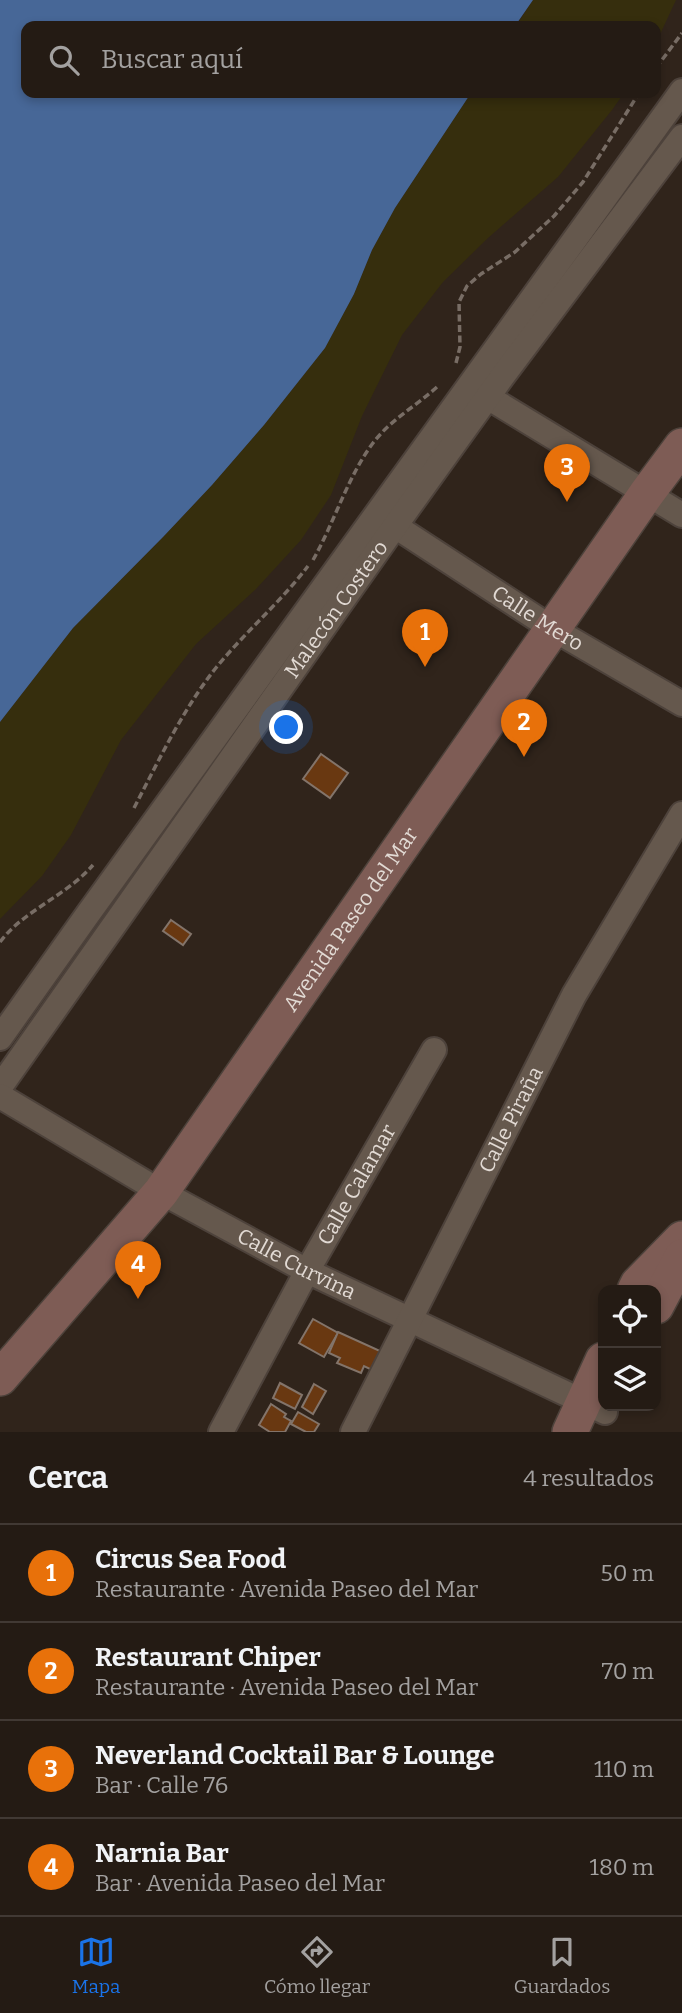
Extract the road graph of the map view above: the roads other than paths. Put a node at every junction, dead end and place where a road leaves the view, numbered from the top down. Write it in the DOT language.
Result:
graph roads {
  1 [pos="682,91"];
  2 [pos="682,137"];
  3 [pos="463,383"];
  4 [pos="682,446"];
  5 [pos="647,494"];
  6 [pos="682,514"];
  7 [pos="395,526"];
  8 [pos="553,629"];
  9 [pos="682,704"];
  10 [pos="682,814"];
  11 [pos="0,1038"];
  12 [pos="434,1051"];
  13 [pos="0,1087"];
  14 [pos="0,1096"];
  15 [pos="161,1192"];
  16 [pos="682,1239"];
  17 [pos="682,1257"];
  18 [pos="307,1271"];
  19 [pos="638,1285"];
  20 [pos="661,1297"];
  21 [pos="410,1320"];
  22 [pos="0,1378"];
  23 [pos="598,1388"];
  24 [pos="593,1417"];
  25 [pos="221,1432"];
  26 [pos="353,1432"];
  1 -- 3 [label="street, Malecón Costero"];
  2 -- 3 [label="street, Malecón Costero"];
  3 -- 5 [label="street"];
  3 -- 7 [label="street, Malecón Costero"];
  3 -- 11 [label="street, Malecón Costero"];
  4 -- 5 [label="street, Avenida Paseo del Mar"];
  5 -- 6 [label="street"];
  5 -- 8 [label="street, Avenida Paseo del Mar"];
  7 -- 8 [label="street, Calle Mero"];
  7 -- 13 [label="street, Malecón Costero"];
  8 -- 9 [label="street, Calle Mero"];
  8 -- 15 [label="street, Avenida Paseo del Mar"];
  10 -- 21 [label="street, Calle Piraña"];
  12 -- 18 [label="street, Calle Calamar"];
  14 -- 15 [label="street, Calle Curvina"];
  15 -- 18 [label="street, Calle Curvina"];
  15 -- 22 [label="street, Avenida Paseo del Mar"];
  16 -- 19 [label="street"];
  17 -- 20 [label="street"];
  18 -- 21 [label="street, Calle Curvina"];
  18 -- 25 [label="street, Calle Calamar"];
  21 -- 24 [label="street, Calle Curvina"];
  21 -- 26 [label="street, Calle Piraña"];
  23 -- 24 [label="street"];
}
